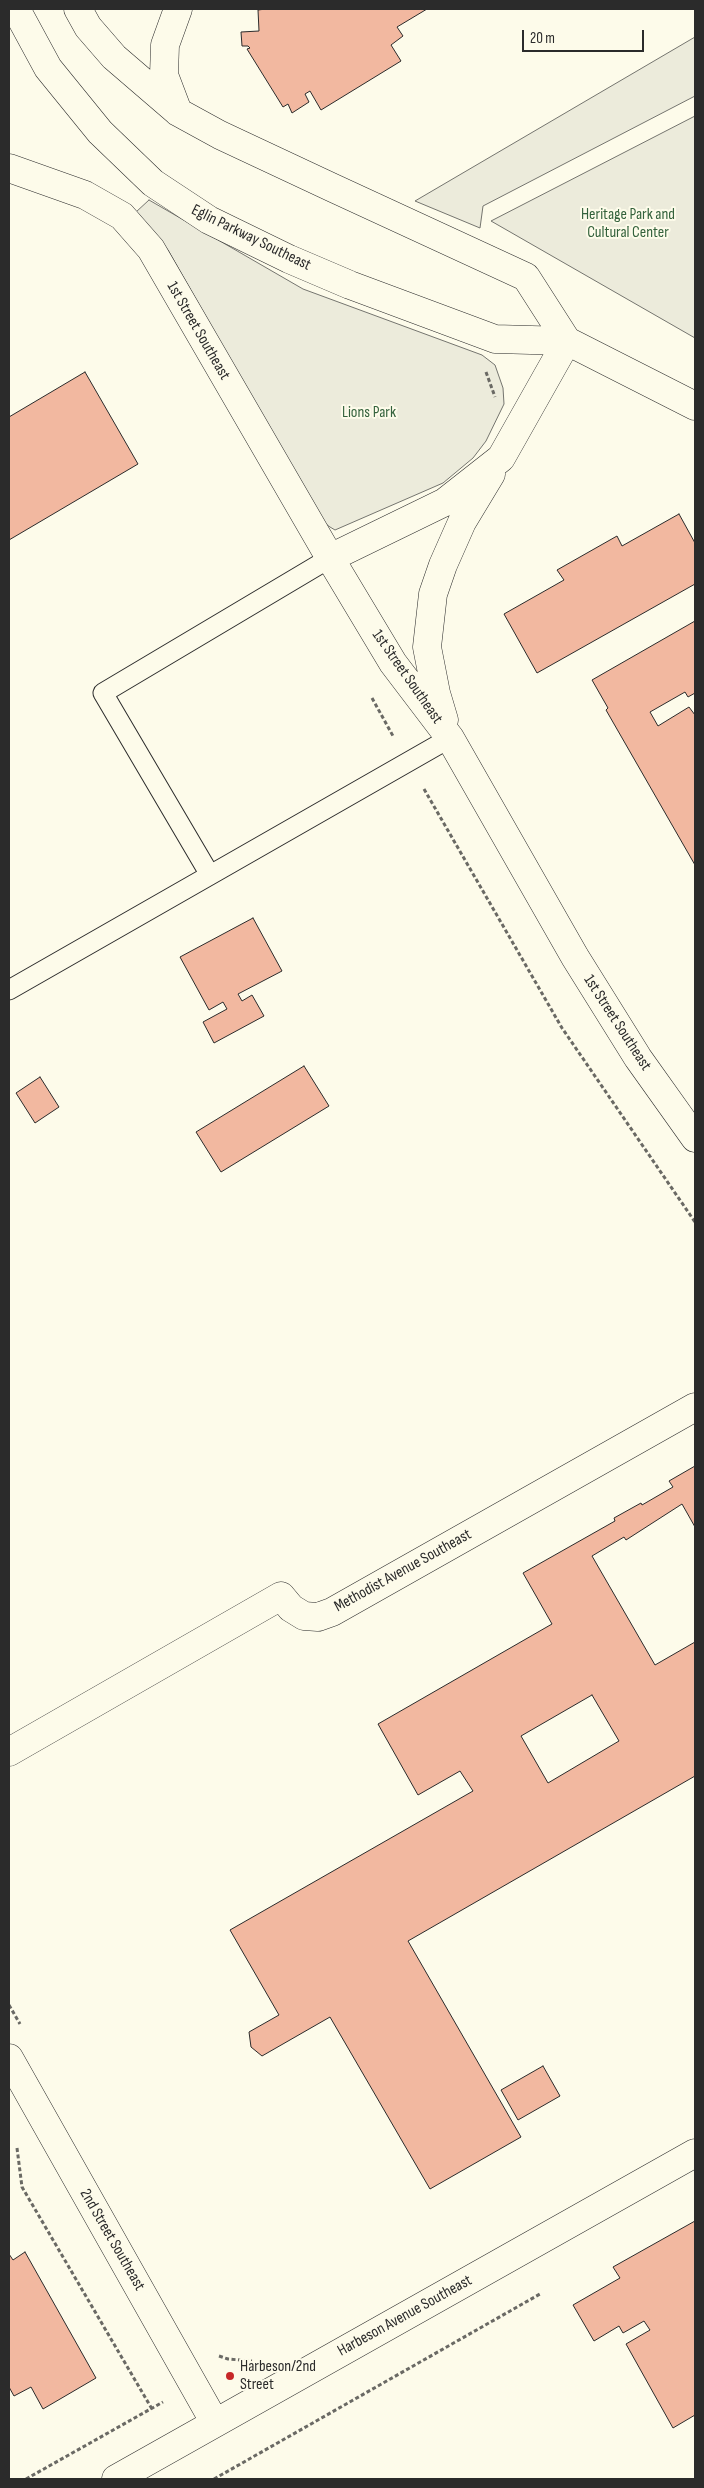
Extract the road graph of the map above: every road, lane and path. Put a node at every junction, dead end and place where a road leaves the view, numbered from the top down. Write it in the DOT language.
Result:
graph roads {
  1 [pos="16,9"];
  2 [pos="78,9"];
  3 [pos="178,9"];
  4 [pos="178,112"];
  5 [pos="9,168"];
  6 [pos="567,341"];
  7 [pos="486,372"];
  8 [pos="493,404"];
  9 [pos="695,406"];
  10 [pos="501,458"];
  11 [pos="330,558"];
  12 [pos="450,738"];
  13 [pos="210,875"];
  14 [pos="9,990"];
  15 [pos="695,1138"];
  16 [pos="695,1407"];
  17 [pos="9,1752"];
  18 [pos="9,2005"];
  19 [pos="24,2031"];
  20 [pos="9,2058"];
  21 [pos="16,2142"];
  22 [pos="695,2153"];
  23 [pos="540,2294"];
  24 [pos="212,2352"];
  25 [pos="220,2356"];
  26 [pos="260,2357"];
  27 [pos="194,2384"];
  28 [pos="152,2408"];
  29 [pos="215,2423"];
  30 [pos="147,2472"];
  31 [pos="26,2479"];
  32 [pos="116,2479"];
  33 [pos="214,2479"];
  1 -- 6 [label="main road, Eglin Parkway Southeast"];
  2 -- 4 [label="main road"];
  3 -- 4 [label="main road"];
  4 -- 6 [label="main road"];
  5 -- 11 [label="main road, 1st Street Southeast"];
  6 -- 9 [label="main road, Eglin Parkway Southeast"];
  6 -- 10 [label="main road"];
  7 -- 8 [label="path"];
  10 -- 11 [label="main road"];
  10 -- 12 [label="main road"];
  11 -- 12 [label="main road, 1st Street Southeast"];
  11 -- 13 [label="lane"];
  12 -- 13 [label="lane"];
  12 -- 15 [label="main road, 1st Street Southeast"];
  13 -- 14 [label="lane"];
  16 -- 17 [label="main road, Methodist Avenue Southeast"];
  18 -- 19 [label="path"];
  20 -- 27 [label="main road, 2nd Street Southeast"];
  21 -- 28 [label="path"];
  22 -- 29 [label="main road, Harbeson Avenue Southeast"];
  23 -- 33 [label="path"];
  24 -- 25 [label="path"];
  25 -- 26 [label="path"];
  25 -- 27 [label="path"];
  27 -- 28 [label="path"];
  27 -- 29 [label="main road, 2nd Street Southeast"];
  28 -- 31 [label="path"];
  29 -- 30 [label="main road, Harbeson Avenue Southeast"];
  30 -- 32 [label="main road, Harbeson Avenue Southeast"];
}
